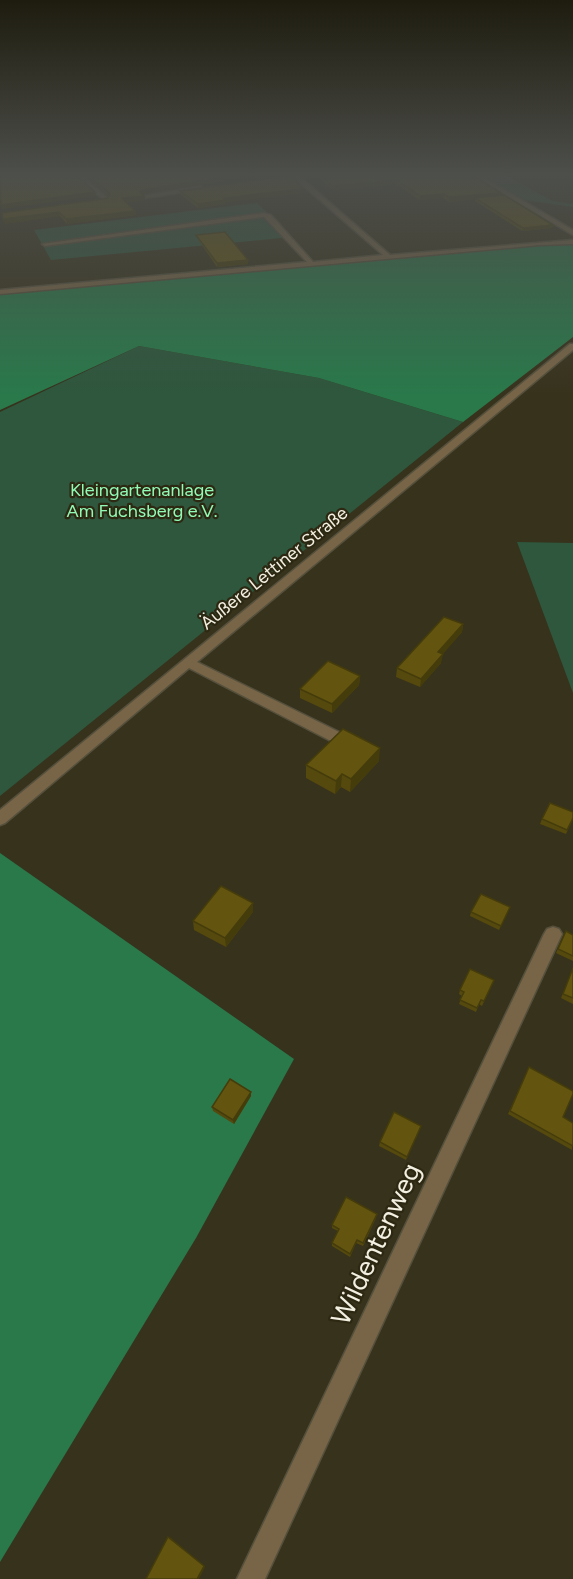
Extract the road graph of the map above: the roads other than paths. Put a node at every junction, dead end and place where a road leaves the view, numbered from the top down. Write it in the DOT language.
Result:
graph roads {
  1 [pos="298,249"];
  2 [pos="380,249"];
  3 [pos="474,249"];
  4 [pos="389,256"];
  5 [pos="312,264"];
  6 [pos="0,292"];
  7 [pos="573,346"];
  8 [pos="187,662"];
  9 [pos="334,736"];
  10 [pos="0,819"];
  11 [pos="553,934"];
  12 [pos="251,1579"];
  1 -- 5 [label="street"];
  2 -- 4 [label="street"];
  3 -- 4 [label="street"];
  4 -- 5 [label="street"];
  5 -- 6 [label="street"];
  7 -- 8 [label="street, Äußere Lettiner Straße"];
  8 -- 9 [label="street"];
  8 -- 10 [label="street, Äußere Lettiner Straße"];
  11 -- 12 [label="street, Wildentenweg"];
}
